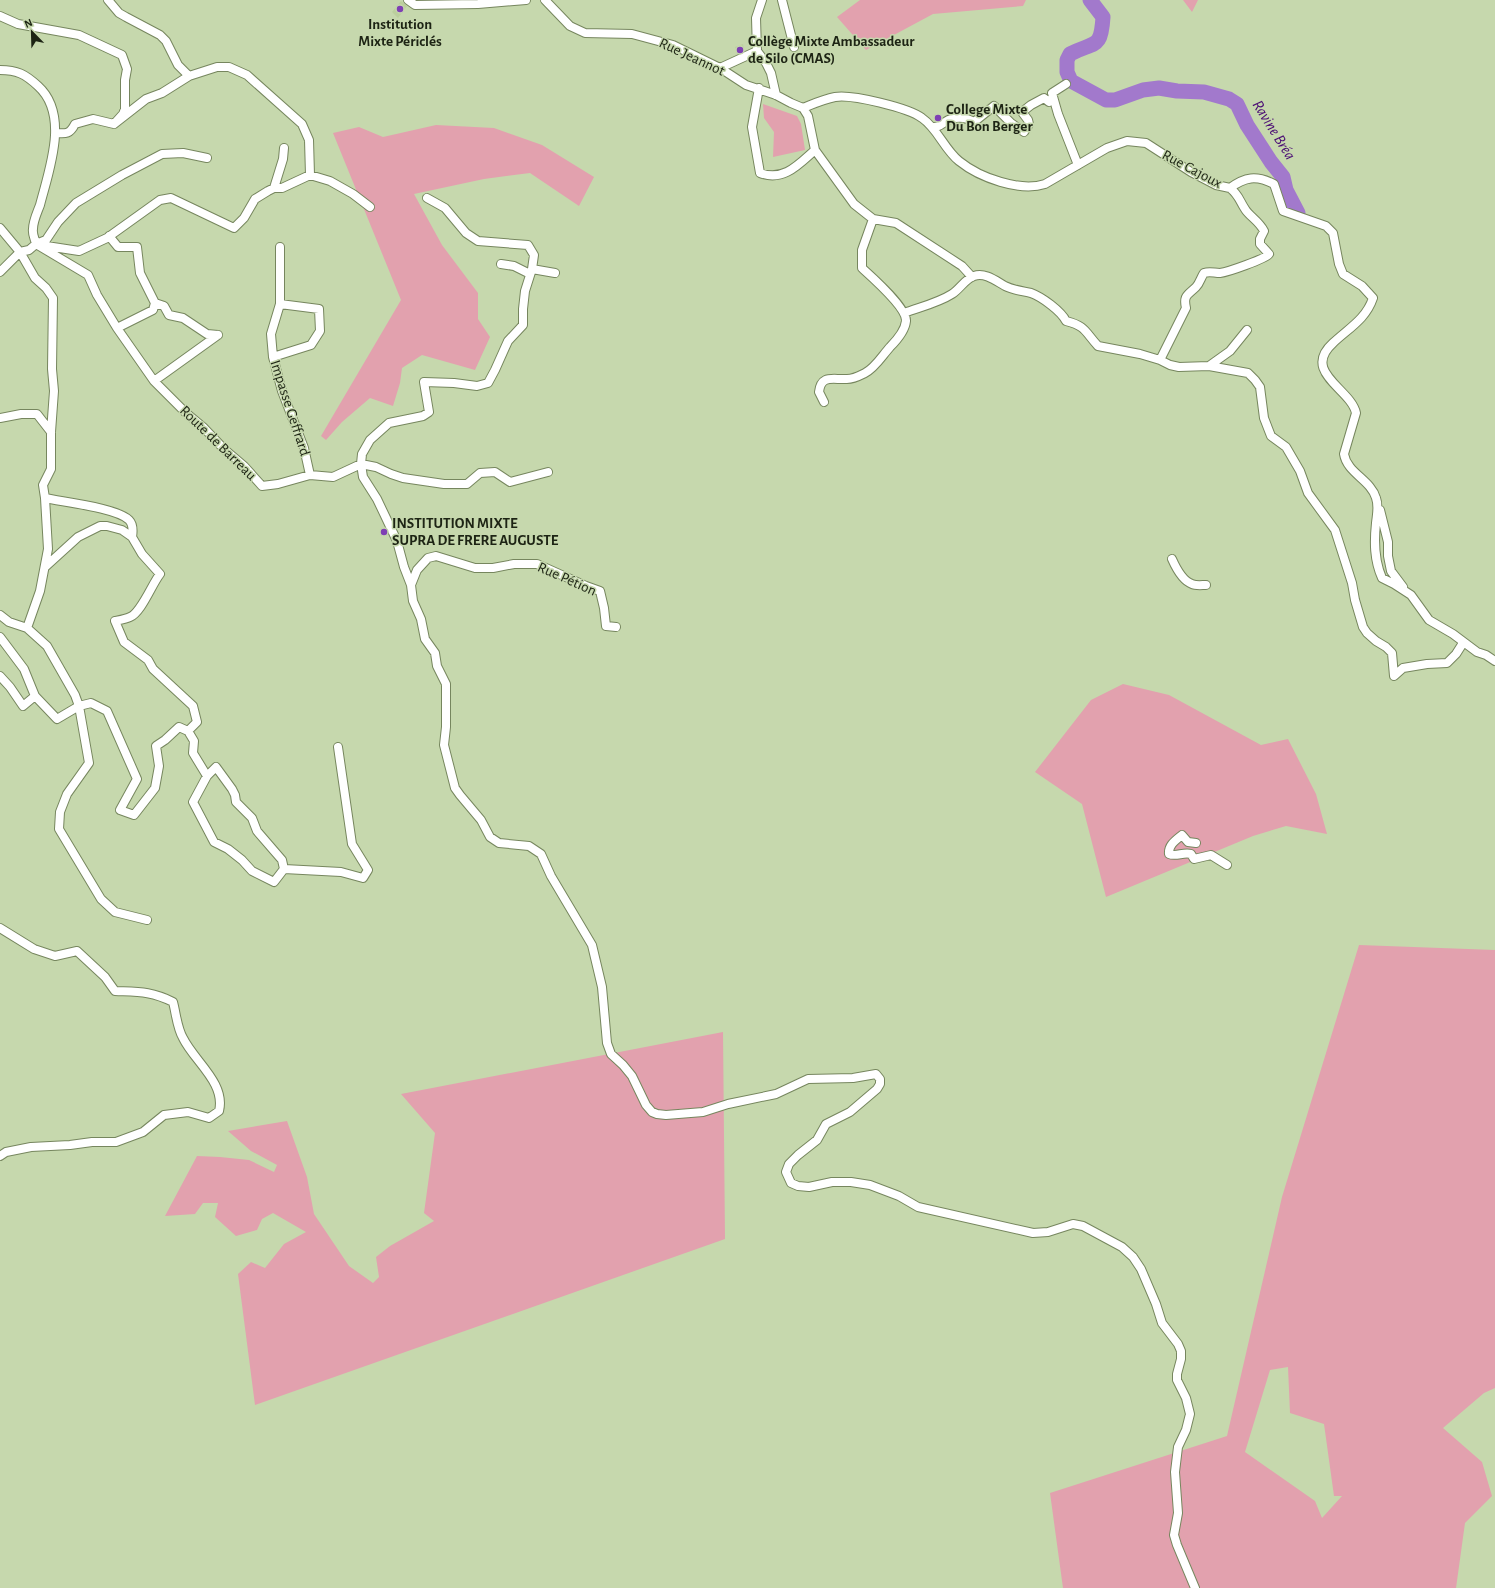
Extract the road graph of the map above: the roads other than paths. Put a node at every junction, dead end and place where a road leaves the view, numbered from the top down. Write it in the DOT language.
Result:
graph roads {
  1 [pos="408,0"];
  2 [pos="526,0"];
  3 [pos="545,0"];
  4 [pos="762,0"];
  5 [pos="782,0"];
  6 [pos="110,1"];
  7 [pos="0,16"];
  8 [pos="794,46"];
  9 [pos="757,51"];
  10 [pos="720,68"];
  11 [pos="0,70"];
  12 [pos="188,76"];
  13 [pos="1066,84"];
  14 [pos="758,88"];
  15 [pos="776,94"];
  16 [pos="1053,97"];
  17 [pos="803,108"];
  18 [pos="114,124"];
  19 [pos="934,127"];
  20 [pos="56,133"];
  21 [pos="284,148"];
  22 [pos="815,150"];
  23 [pos="207,158"];
  24 [pos="1078,165"];
  25 [pos="310,175"];
  26 [pos="274,188"];
  27 [pos="1230,188"];
  28 [pos="428,198"];
  29 [pos="370,207"];
  30 [pos="873,220"];
  31 [pos="0,228"];
  32 [pos="109,236"];
  33 [pos="36,244"];
  34 [pos="280,247"];
  35 [pos="20,252"];
  36 [pos="501,264"];
  37 [pos="0,272"];
  38 [pos="531,272"];
  39 [pos="555,273"];
  40 [pos="972,277"];
  41 [pos="155,303"];
  42 [pos="280,304"];
  43 [pos="904,313"];
  44 [pos="117,328"];
  45 [pos="1246,330"];
  46 [pos="273,357"];
  47 [pos="1160,360"];
  48 [pos="1209,366"];
  49 [pos="154,381"];
  50 [pos="824,402"];
  51 [pos="0,418"];
  52 [pos="51,432"];
  53 [pos="361,464"];
  54 [pos="548,472"];
  55 [pos="310,475"];
  56 [pos="45,498"];
  57 [pos="1378,506"];
  58 [pos="132,537"];
  59 [pos="1172,559"];
  60 [pos="45,567"];
  61 [pos="411,585"];
  62 [pos="1206,586"];
  63 [pos="1411,595"];
  64 [pos="0,615"];
  65 [pos="616,627"];
  66 [pos="27,628"];
  67 [pos="0,637"];
  68 [pos="1463,642"];
  69 [pos="1495,661"];
  70 [pos="0,676"];
  71 [pos="36,696"];
  72 [pos="79,706"];
  73 [pos="188,731"];
  74 [pos="338,747"];
  75 [pos="207,776"];
  76 [pos="1196,843"];
  77 [pos="1227,865"];
  78 [pos="284,869"];
  79 [pos="147,920"];
  80 [pos="0,928"];
  81 [pos="0,1156"];
  82 [pos="1195,1588"];
  1 -- 2 [label="street"];
  3 -- 10 [label="street, Rue Jeannot"];
  4 -- 9 [label="street"];
  5 -- 8 [label="street"];
  6 -- 12 [label="street"];
  7 -- 18 [label="street"];
  9 -- 10 [label="street"];
  9 -- 15 [label="street"];
  10 -- 14 [label="street, Rue Jeannot"];
  11 -- 20 [label="street"];
  12 -- 18 [label="street"];
  12 -- 25 [label="street"];
  13 -- 16 [label="street"];
  14 -- 15 [label="street, Rue Jeannot"];
  14 -- 22 [label="street"];
  15 -- 17 [label="street, Rue Jeannot"];
  16 -- 19 [label="street"];
  16 -- 24 [label="street"];
  17 -- 19 [label="street, Rue Cajoux"];
  17 -- 22 [label="street"];
  18 -- 20 [label="street"];
  19 -- 24 [label="street, Rue Cajoux"];
  20 -- 33 [label="street"];
  21 -- 26 [label="street"];
  22 -- 30 [label="street"];
  23 -- 33 [label="street"];
  24 -- 27 [label="street, Rue Cajoux"];
  25 -- 26 [label="street"];
  25 -- 29 [label="street"];
  26 -- 32 [label="street"];
  27 -- 47 [label="street"];
  27 -- 57 [label="street, Rue Cajoux"];
  28 -- 38 [label="street"];
  30 -- 40 [label="street"];
  30 -- 43 [label="street"];
  31 -- 35 [label="street"];
  32 -- 33 [label="street"];
  32 -- 41 [label="street"];
  33 -- 35 [label="street"];
  33 -- 44 [label="street, Route de Barreau"];
  34 -- 42 [label="street, Impasse Geffrard"];
  35 -- 37 [label="street"];
  35 -- 52 [label="street"];
  36 -- 38 [label="street"];
  38 -- 39 [label="street"];
  38 -- 53 [label="street"];
  40 -- 43 [label="street"];
  40 -- 47 [label="street"];
  41 -- 44 [label="street"];
  41 -- 49 [label="street"];
  42 -- 46 [label="street, Impasse Geffrard"];
  42 -- 46 [label="street"];
  43 -- 50 [label="street"];
  44 -- 49 [label="street, Route de Barreau"];
  45 -- 48 [label="street"];
  46 -- 55 [label="street, Impasse Geffrard"];
  47 -- 48 [label="street"];
  48 -- 68 [label="street"];
  49 -- 55 [label="street, Route de Barreau"];
  51 -- 52 [label="street"];
  52 -- 56 [label="street"];
  53 -- 54 [label="street"];
  53 -- 55 [label="street, Route de Barreau"];
  53 -- 61 [label="street"];
  56 -- 58 [label="street"];
  56 -- 60 [label="street"];
  57 -- 63 [label="street"];
  57 -- 63 [label="street, Rue Cajoux"];
  58 -- 60 [label="street"];
  58 -- 73 [label="street"];
  59 -- 62 [label="street"];
  60 -- 66 [label="street"];
  61 -- 65 [label="street, Rue Pétion"];
  61 -- 82 [label="street"];
  63 -- 68 [label="street, Rue Cajoux"];
  64 -- 66 [label="street"];
  66 -- 72 [label="street"];
  67 -- 71 [label="street"];
  68 -- 69 [label="street, Rue Cajoux"];
  70 -- 71 [label="street"];
  71 -- 72 [label="street"];
  72 -- 73 [label="street"];
  72 -- 79 [label="street"];
  73 -- 75 [label="street"];
  74 -- 78 [label="street"];
  75 -- 78 [label="street"];
  75 -- 78 [label="street"];
  76 -- 77 [label="street"];
  80 -- 81 [label="street"];
}
